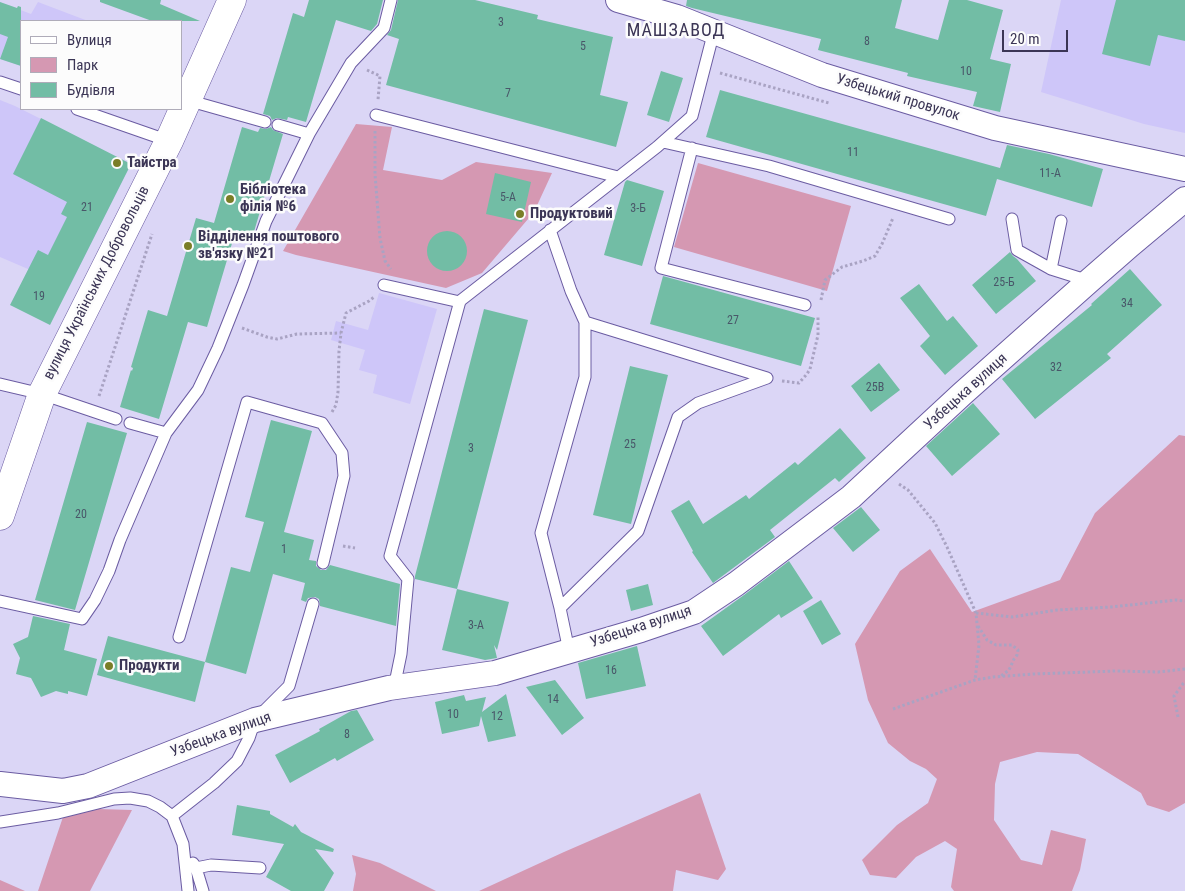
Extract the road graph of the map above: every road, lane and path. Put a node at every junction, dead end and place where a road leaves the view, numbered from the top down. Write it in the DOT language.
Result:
graph roads {
  1 [pos="232,0"];
  2 [pos="391,0"];
  3 [pos="618,0"];
  4 [pos="714,31"];
  5 [pos="380,76"];
  6 [pos="0,82"];
  7 [pos="20,90"];
  8 [pos="187,100"];
  9 [pos="80,110"];
  10 [pos="376,115"];
  11 [pos="265,122"];
  12 [pos="278,125"];
  13 [pos="309,134"];
  14 [pos="169,141"];
  15 [pos="662,142"];
  16 [pos="692,148"];
  17 [pos="1185,169"];
  18 [pos="618,177"];
  19 [pos="1185,199"];
  20 [pos="897,203"];
  21 [pos="949,219"];
  22 [pos="1012,219"];
  23 [pos="1061,221"];
  24 [pos="156,226"];
  25 [pos="550,230"];
  26 [pos="1051,269"];
  27 [pos="1089,281"];
  28 [pos="384,285"];
  29 [pos="406,290"];
  30 [pos="460,302"];
  31 [pos="820,302"];
  32 [pos="805,305"];
  33 [pos="819,309"];
  34 [pos="585,322"];
  35 [pos="341,333"];
  36 [pos="258,334"];
  37 [pos="767,378"];
  38 [pos="0,384"];
  39 [pos="42,394"];
  40 [pos="94,411"];
  41 [pos="116,419"];
  42 [pos="130,423"];
  43 [pos="322,423"];
  44 [pos="166,433"];
  45 [pos="880,471"];
  46 [pos="0,516"];
  47 [pos="323,563"];
  48 [pos="0,601"];
  49 [pos="1185,601"];
  50 [pos="314,604"];
  51 [pos="560,608"];
  52 [pos="976,613"];
  53 [pos="977,625"];
  54 [pos="179,638"];
  55 [pos="568,651"];
  56 [pos="1185,669"];
  57 [pos="1000,677"];
  58 [pos="975,680"];
  59 [pos="1185,682"];
  60 [pos="394,688"];
  61 [pos="893,709"];
  62 [pos="1178,717"];
  63 [pos="255,720"];
  64 [pos="0,784"];
  65 [pos="172,816"];
  66 [pos="0,822"];
  67 [pos="183,844"];
  68 [pos="196,868"];
  69 [pos="260,868"];
  70 [pos="188,891"];
  71 [pos="203,891"];
  1 -- 8 [label="street, вулиця Українських Добровольців"];
  2 -- 13 [label="lane"];
  3 -- 4 [label="street, Узбецький провулок"];
  4 -- 15 [label="lane"];
  4 -- 17 [label="street, Узбецький провулок"];
  5 -- 10 [label="path"];
  6 -- 7 [label="lane"];
  8 -- 11 [label="lane"];
  8 -- 14 [label="street, вулиця Українських Добровольців"];
  9 -- 14 [label="lane"];
  10 -- 18 [label="lane"];
  10 -- 29 [label="path"];
  12 -- 13 [label="lane"];
  13 -- 44 [label="lane"];
  14 -- 39 [label="street, вулиця Українських Добровольців"];
  15 -- 16 [label="lane"];
  15 -- 18 [label="lane"];
  16 -- 20 [label="lane"];
  16 -- 32 [label="lane"];
  18 -- 25 [label="lane"];
  19 -- 27 [label="street, Узбецька вулиця"];
  20 -- 21 [label="lane"];
  20 -- 31 [label="path"];
  22 -- 26 [label="lane"];
  23 -- 26 [label="lane"];
  24 -- 40 [label="path"];
  25 -- 30 [label="lane"];
  25 -- 34 [label="lane"];
  26 -- 27 [label="lane"];
  27 -- 45 [label="street, Узбецька вулиця"];
  28 -- 29 [label="lane"];
  28 -- 35 [label="path"];
  29 -- 30 [label="lane"];
  30 -- 60 [label="lane"];
  33 -- 37 [label="path"];
  34 -- 37 [label="lane"];
  34 -- 51 [label="lane"];
  35 -- 36 [label="path"];
  35 -- 43 [label="path"];
  37 -- 51 [label="lane"];
  38 -- 39 [label="lane"];
  39 -- 40 [label="lane"];
  39 -- 46 [label="street, вулиця Українських Добровольців"];
  40 -- 41 [label="lane"];
  42 -- 44 [label="lane"];
  43 -- 47 [label="lane"];
  43 -- 54 [label="lane"];
  44 -- 48 [label="lane"];
  45 -- 52 [label="path"];
  45 -- 55 [label="street, Узбецька вулиця"];
  49 -- 52 [label="path"];
  50 -- 63 [label="lane"];
  51 -- 55 [label="lane"];
  52 -- 53 [label="path"];
  53 -- 57 [label="path"];
  53 -- 58 [label="path"];
  55 -- 60 [label="street, Узбецька вулиця"];
  56 -- 57 [label="path"];
  57 -- 58 [label="path"];
  58 -- 61 [label="path"];
  59 -- 62 [label="path"];
  60 -- 63 [label="street, Узбецька вулиця"];
  63 -- 64 [label="street, Узбецька вулиця"];
  63 -- 65 [label="lane"];
  65 -- 66 [label="lane"];
  65 -- 67 [label="lane"];
  67 -- 68 [label="lane"];
  67 -- 70 [label="lane"];
  68 -- 69 [label="lane"];
  68 -- 71 [label="lane"];
}
